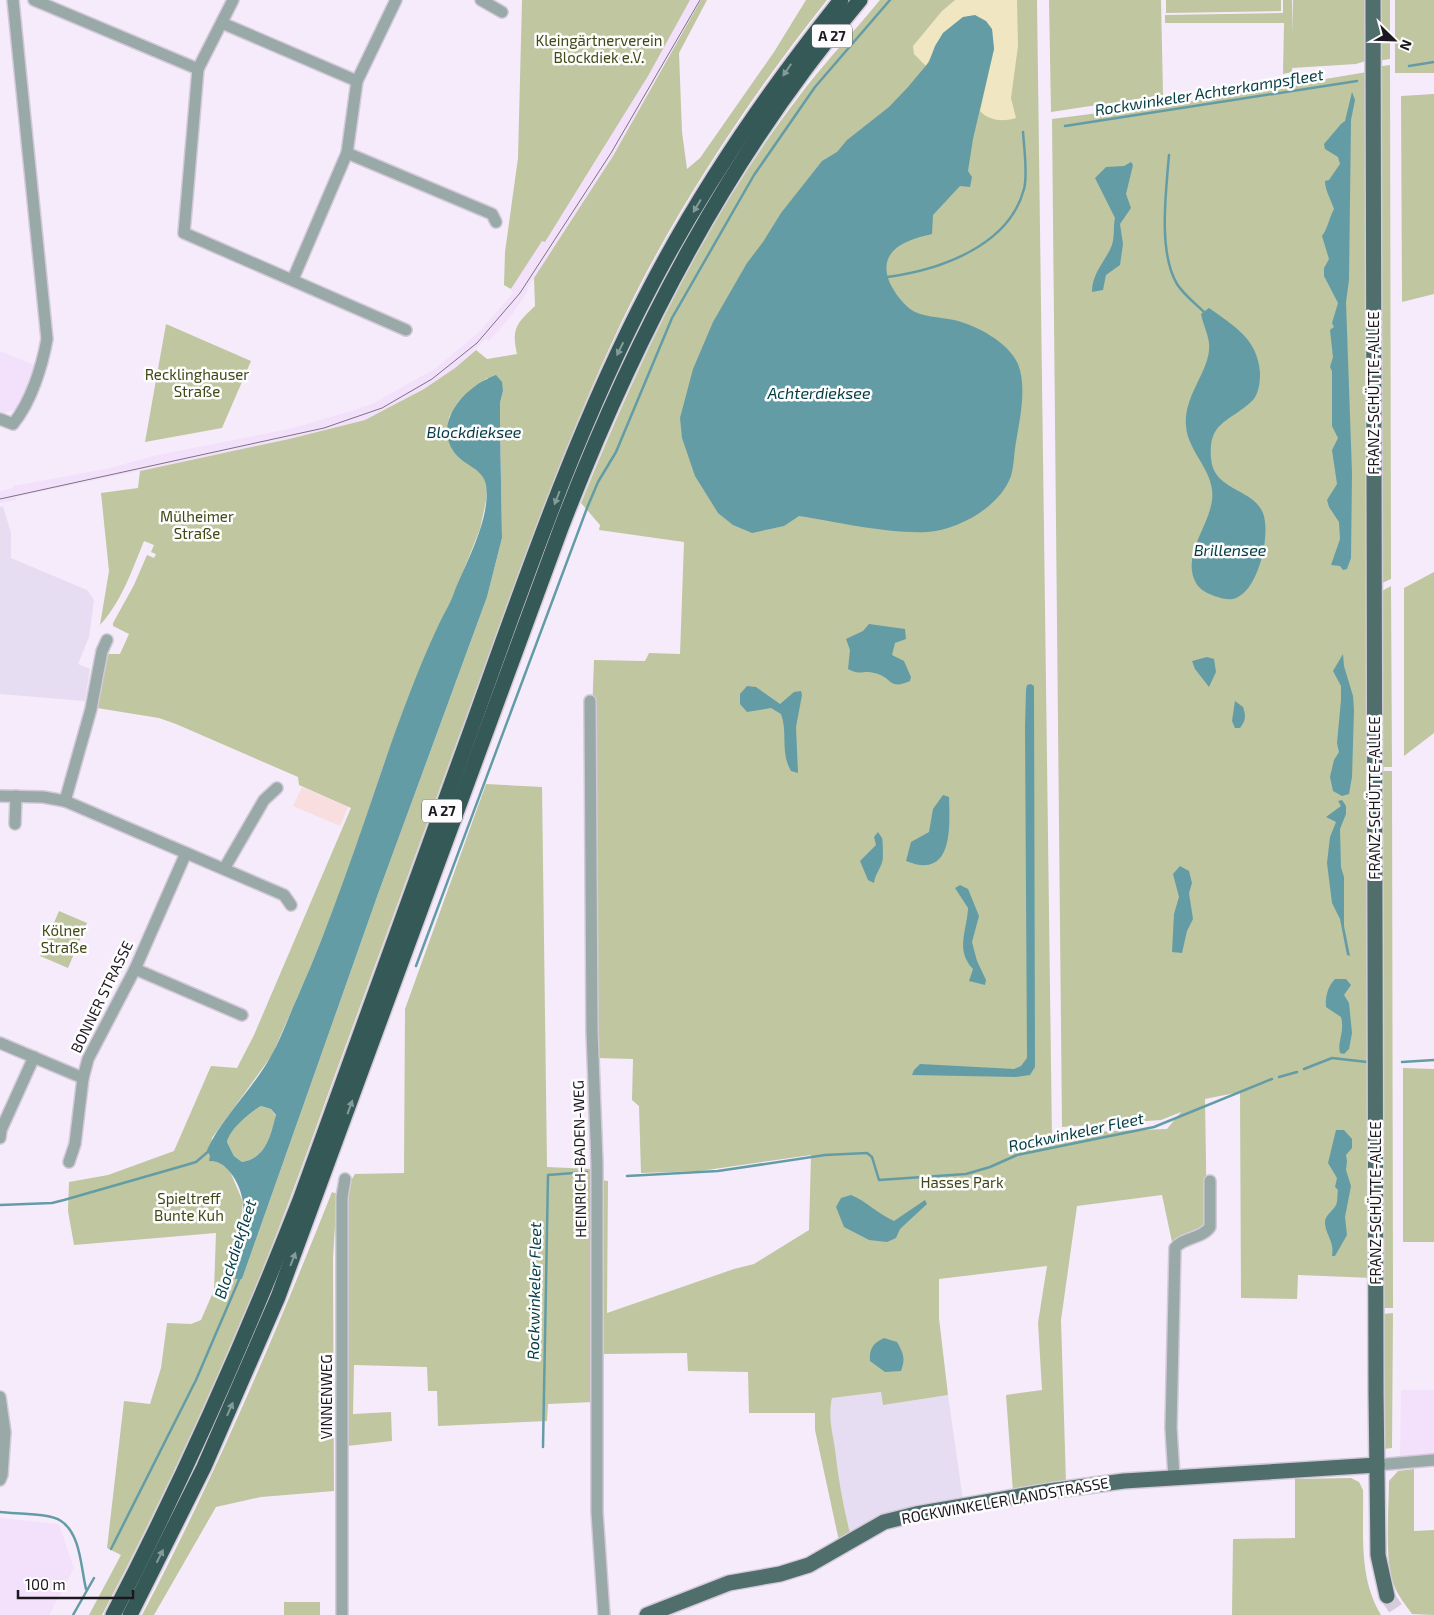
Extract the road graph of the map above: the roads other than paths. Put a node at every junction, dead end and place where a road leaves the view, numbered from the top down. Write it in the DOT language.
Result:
graph roads {
  1 [pos="13,0"];
  2 [pos="34,0"];
  3 [pos="66,0"];
  4 [pos="234,0"];
  5 [pos="396,0"];
  6 [pos="481,0"];
  7 [pos="841,0"];
  8 [pos="860,0"];
  9 [pos="1373,0"];
  10 [pos="61,11"];
  11 [pos="502,12"];
  12 [pos="222,23"];
  13 [pos="198,70"];
  14 [pos="357,81"];
  15 [pos="347,153"];
  16 [pos="496,222"];
  17 [pos="293,280"];
  18 [pos="406,330"];
  19 [pos="0,419"];
  20 [pos="107,640"];
  21 [pos="590,701"];
  22 [pos="277,788"];
  23 [pos="0,796"];
  24 [pos="16,796"];
  25 [pos="66,801"];
  26 [pos="15,824"];
  27 [pos="186,853"];
  28 [pos="224,869"];
  29 [pos="291,905"];
  30 [pos="135,969"];
  31 [pos="242,1015"];
  32 [pos="0,1042"];
  33 [pos="34,1057"];
  34 [pos="83,1078"];
  35 [pos="0,1138"];
  36 [pos="69,1162"];
  37 [pos="345,1179"];
  38 [pos="1210,1181"];
  39 [pos="0,1397"];
  40 [pos="1434,1460"];
  41 [pos="1377,1465"];
  42 [pos="1174,1477"];
  43 [pos="0,1480"];
  44 [pos="1387,1596"];
  45 [pos="655,1613"];
  46 [pos="113,1615"];
  47 [pos="130,1615"];
  48 [pos="342,1615"];
  49 [pos="604,1615"];
  1 -- 19 [label="street"];
  2 -- 10 [label="street"];
  3 -- 10 [label="street"];
  4 -- 12 [label="street"];
  5 -- 14 [label="street"];
  6 -- 11 [label="street"];
  7 -- 46 [label="highway, A 27, one-way"];
  47 -- 8 [label="highway, A 27, one-way"];
  9 -- 41 [label="main road, FRANZ-SCHÜTTE-ALLEE"];
  10 -- 13 [label="street"];
  12 -- 13 [label="street"];
  12 -- 14 [label="street"];
  13 -- 17 [label="street"];
  14 -- 15 [label="street"];
  15 -- 16 [label="street"];
  15 -- 17 [label="street"];
  17 -- 18 [label="street"];
  20 -- 25 [label="street"];
  21 -- 49 [label="street, HEINRICH-BADEN-WEG"];
  22 -- 28 [label="street"];
  23 -- 24 [label="street"];
  24 -- 25 [label="street"];
  24 -- 26 [label="street"];
  25 -- 27 [label="street"];
  27 -- 28 [label="street"];
  27 -- 30 [label="street, BONNER STRASSE"];
  28 -- 29 [label="street"];
  30 -- 31 [label="street"];
  30 -- 34 [label="street, BONNER STRASSE"];
  32 -- 33 [label="street"];
  33 -- 34 [label="street"];
  33 -- 35 [label="street"];
  34 -- 36 [label="street, BONNER STRASSE"];
  37 -- 48 [label="street, VINNENWEG"];
  38 -- 42 [label="street"];
  39 -- 43 [label="street"];
  40 -- 41 [label="street, ROCKWINKELER LANDSTRASSE"];
  41 -- 42 [label="main road, ROCKWINKELER LANDSTRASSE"];
  41 -- 44 [label="main road, FRANZ-SCHÜTTE-ALLEE"];
  42 -- 45 [label="main road, ROCKWINKELER LANDSTRASSE"];
}
